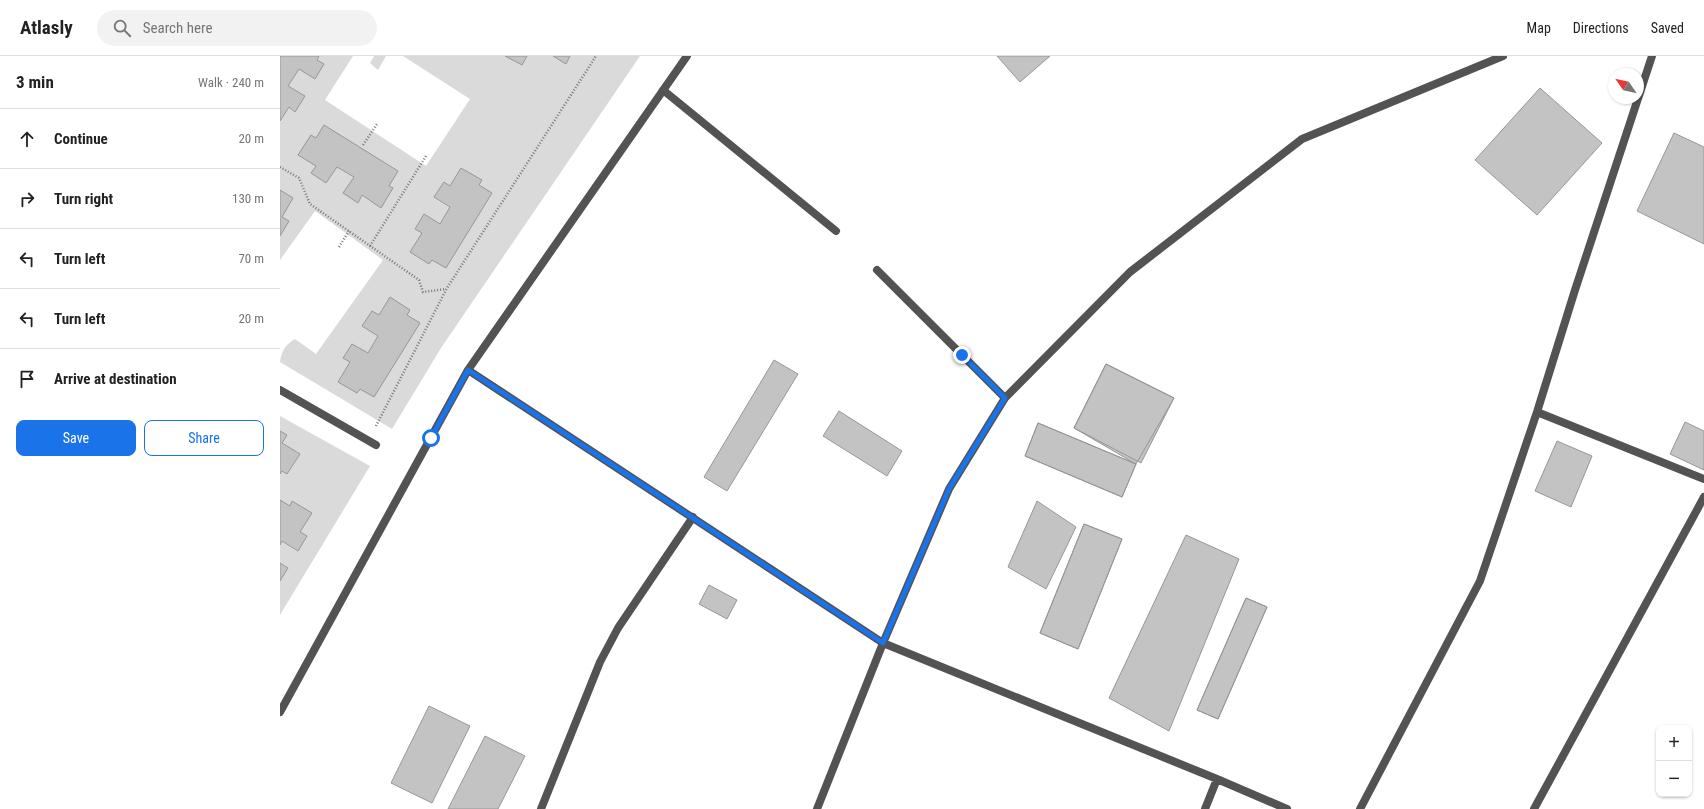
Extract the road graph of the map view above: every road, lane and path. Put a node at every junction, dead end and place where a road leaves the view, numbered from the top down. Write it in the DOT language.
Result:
graph roads {
  1 [pos="596,56"];
  2 [pos="687,56"];
  3 [pos="1503,56"];
  4 [pos="1652,56"];
  5 [pos="663,90"];
  6 [pos="377,124"];
  7 [pos="364,145"];
  8 [pos="426,156"];
  9 [pos="280,167"];
  10 [pos="349,231"];
  11 [pos="836,231"];
  12 [pos="370,246"];
  13 [pos="339,247"];
  14 [pos="877,270"];
  15 [pos="447,288"];
  16 [pos="468,370"];
  17 [pos="280,390"];
  18 [pos="1005,398"];
  19 [pos="1537,412"];
  20 [pos="368,441"];
  21 [pos="376,446"];
  22 [pos="1704,479"];
  23 [pos="1704,497"];
  24 [pos="693,518"];
  25 [pos="883,643"];
  26 [pos="280,712"];
  27 [pos="1217,779"];
  28 [pos="542,809"];
  29 [pos="817,809"];
  30 [pos="1205,809"];
  31 [pos="1287,809"];
  32 [pos="1360,809"];
  33 [pos="1534,809"];
  1 -- 15 [label="path"];
  2 -- 5 [label="street"];
  3 -- 18 [label="street"];
  4 -- 19 [label="street"];
  5 -- 11 [label="street"];
  5 -- 16 [label="street"];
  6 -- 7 [label="path"];
  8 -- 12 [label="path"];
  9 -- 10 [label="path"];
  10 -- 12 [label="path"];
  10 -- 13 [label="path"];
  12 -- 15 [label="path"];
  14 -- 18 [label="street"];
  15 -- 20 [label="path"];
  16 -- 24 [label="street"];
  16 -- 26 [label="street"];
  17 -- 20 [label="street"];
  18 -- 25 [label="street"];
  19 -- 22 [label="street"];
  19 -- 32 [label="street"];
  20 -- 21 [label="street"];
  23 -- 33 [label="street"];
  24 -- 25 [label="street"];
  24 -- 28 [label="street"];
  25 -- 27 [label="street"];
  25 -- 29 [label="street"];
  27 -- 30 [label="street"];
  27 -- 31 [label="street"];
}
